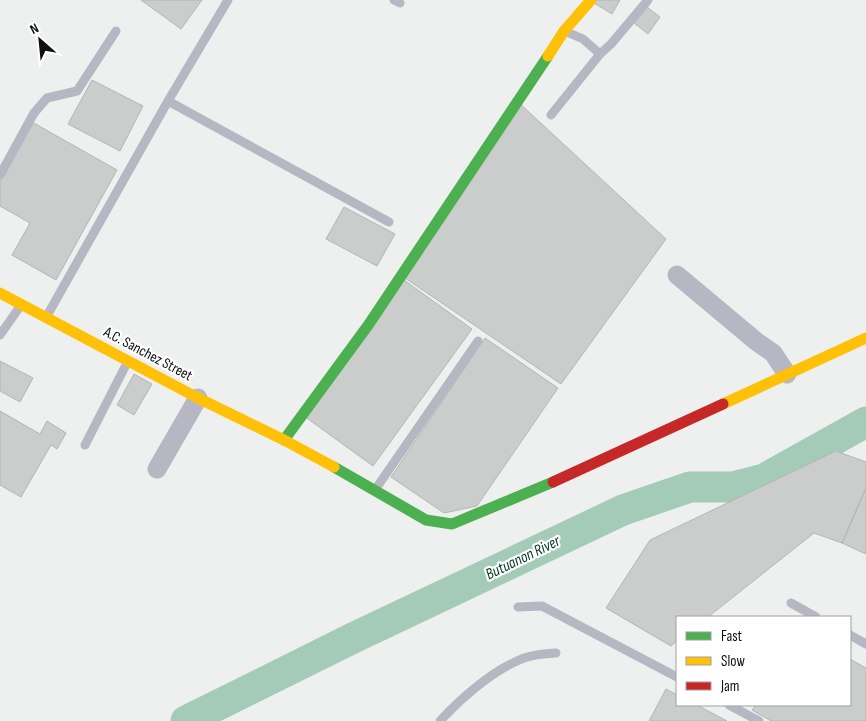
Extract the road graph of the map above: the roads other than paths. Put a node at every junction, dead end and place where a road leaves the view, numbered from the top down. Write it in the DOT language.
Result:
graph roads {
  1 [pos="228,0"];
  2 [pos="591,0"];
  3 [pos="646,1"];
  4 [pos="116,31"];
  5 [pos="564,31"];
  6 [pos="600,54"];
  7 [pos="168,102"];
  8 [pos="551,115"];
  9 [pos="0,175"];
  10 [pos="389,222"];
  11 [pos="677,276"];
  12 [pos="0,293"];
  13 [pos="21,305"];
  14 [pos="47,316"];
  15 [pos="0,335"];
  16 [pos="866,338"];
  17 [pos="478,341"];
  18 [pos="129,361"];
  19 [pos="788,374"];
  20 [pos="198,398"];
  21 [pos="284,440"];
  22 [pos="85,445"];
  23 [pos="157,469"];
  24 [pos="376,490"];
  25 [pos="791,604"];
  26 [pos="518,606"];
  27 [pos="814,616"];
  28 [pos="851,636"];
  29 [pos="866,644"];
  30 [pos="556,653"];
  31 [pos="676,676"];
  32 [pos="731,706"];
  33 [pos="440,721"];
  34 [pos="759,721"];
  1 -- 7 [label="lane"];
  2 -- 5 [label="street"];
  3 -- 6 [label="lane"];
  4 -- 9 [label="lane"];
  5 -- 6 [label="lane"];
  5 -- 21 [label="street"];
  6 -- 8 [label="lane"];
  7 -- 10 [label="lane"];
  7 -- 14 [label="lane"];
  11 -- 19 [label="street"];
  12 -- 13 [label="street, A.C. Sanchez Street"];
  13 -- 14 [label="street, A.C. Sanchez Street"];
  13 -- 15 [label="lane"];
  14 -- 18 [label="street, A.C. Sanchez Street"];
  16 -- 19 [label="street, A.C. Sanchez Street"];
  17 -- 24 [label="lane"];
  18 -- 20 [label="street, A.C. Sanchez Street"];
  18 -- 22 [label="lane"];
  19 -- 24 [label="street, A.C. Sanchez Street"];
  20 -- 21 [label="street, A.C. Sanchez Street"];
  20 -- 23 [label="street"];
  21 -- 24 [label="street, A.C. Sanchez Street"];
  25 -- 27 [label="lane"];
  26 -- 31 [label="lane"];
  28 -- 29 [label="lane"];
  30 -- 33 [label="lane"];
  32 -- 34 [label="lane"];
}
